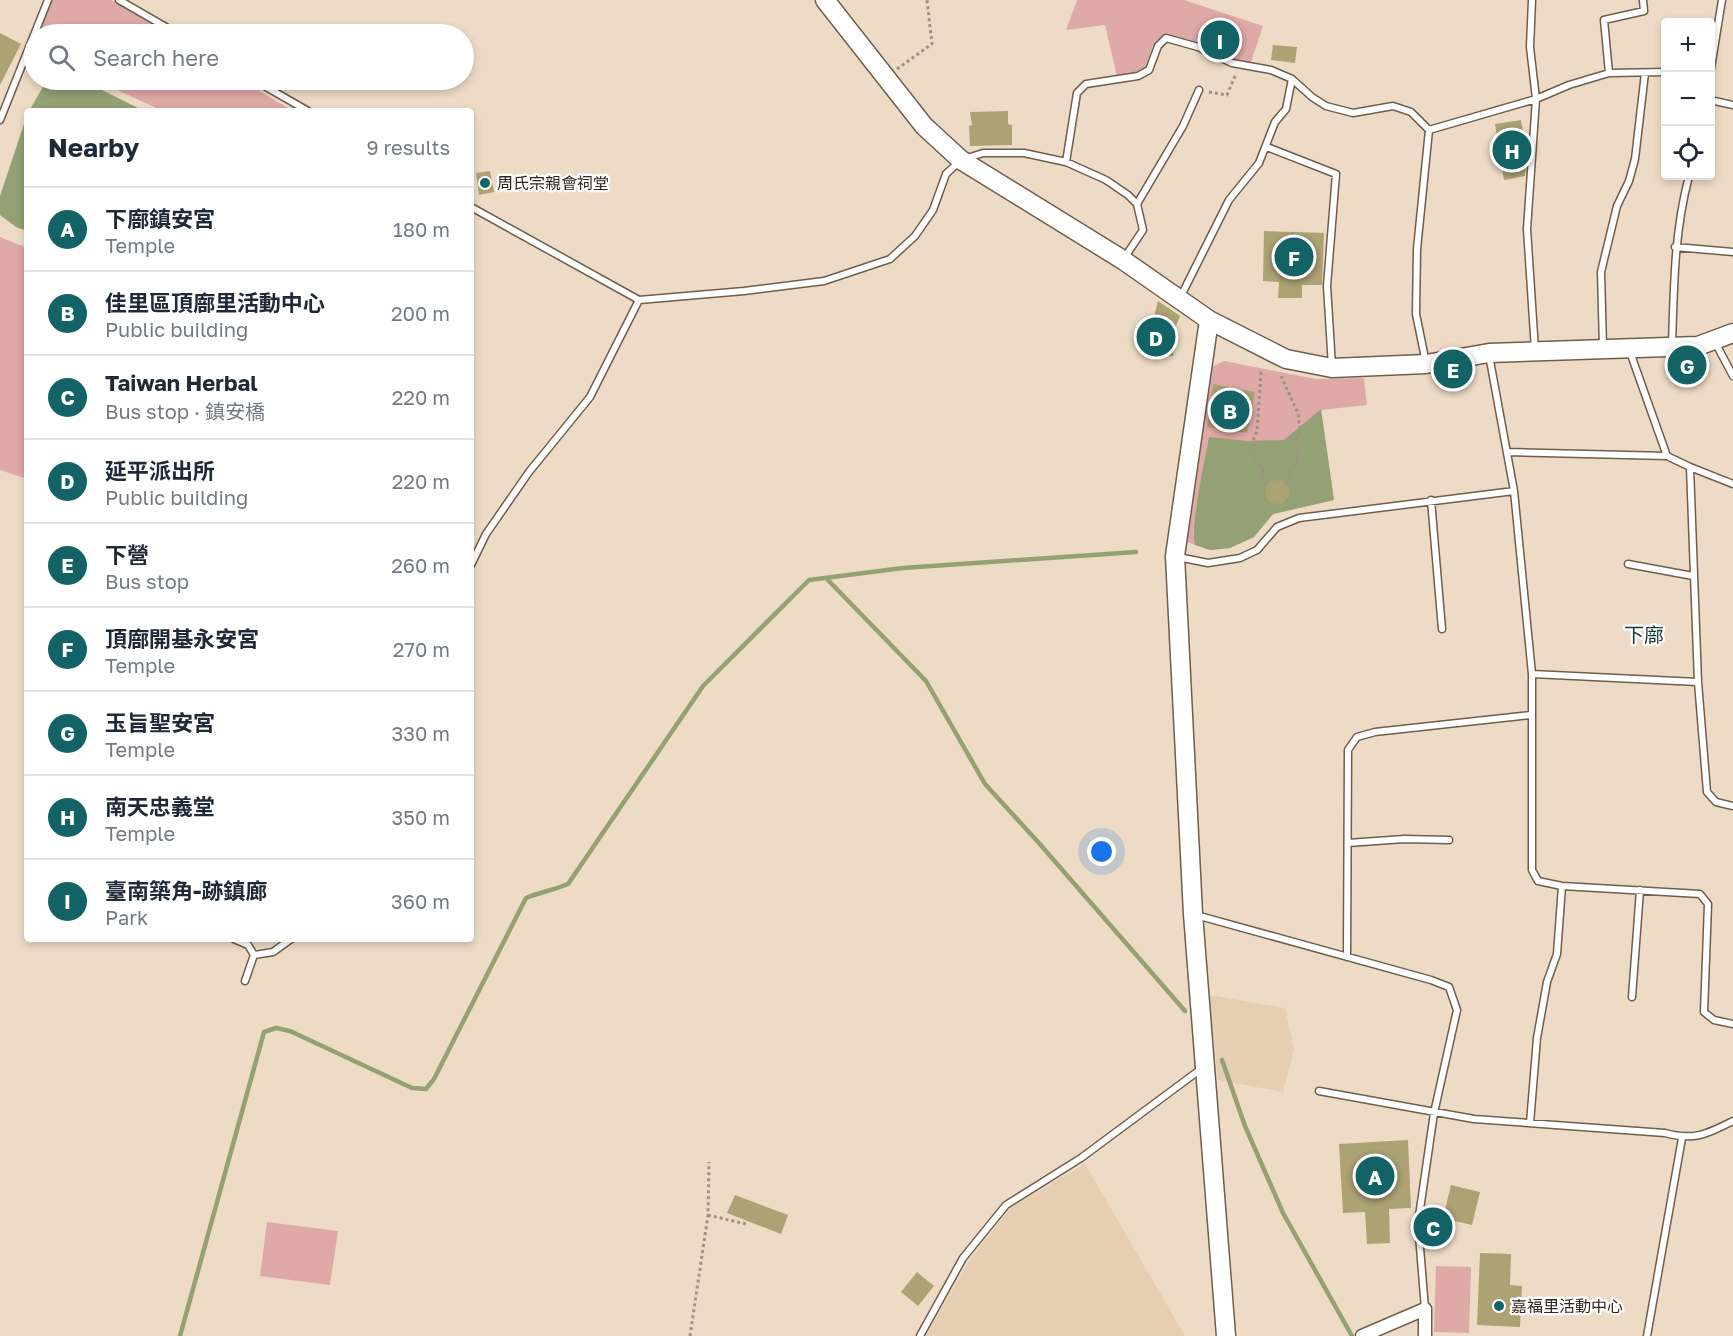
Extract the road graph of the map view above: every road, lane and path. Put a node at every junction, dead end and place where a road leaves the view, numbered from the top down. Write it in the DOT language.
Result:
graph roads {
  1 [pos="48,0"];
  2 [pos="119,0"];
  3 [pos="825,0"];
  4 [pos="927,0"];
  5 [pos="1532,0"];
  6 [pos="1643,0"];
  7 [pos="1722,0"];
  8 [pos="38,24"];
  9 [pos="161,24"];
  10 [pos="24,60"];
  11 [pos="1240,64"];
  12 [pos="1661,72"];
  13 [pos="1710,72"];
  14 [pos="1609,73"];
  15 [pos="1645,73"];
  16 [pos="886,77"];
  17 [pos="1292,79"];
  18 [pos="271,90"];
  19 [pos="1199,90"];
  20 [pos="1536,99"];
  21 [pos="1715,101"];
  22 [pos="1733,105"];
  23 [pos="303,108"];
  24 [pos="0,119"];
  25 [pos="1429,129"];
  26 [pos="1267,147"];
  27 [pos="961,160"];
  28 [pos="1066,162"];
  29 [pos="1688,180"];
  30 [pos="1137,204"];
  31 [pos="474,209"];
  32 [pos="1675,247"];
  33 [pos="1733,252"];
  34 [pos="1123,260"];
  35 [pos="639,300"];
  36 [pos="1179,301"];
  37 [pos="1209,320"];
  38 [pos="1733,333"];
  39 [pos="1715,341"];
  40 [pos="1672,348"];
  41 [pos="1603,350"];
  42 [pos="1629,350"];
  43 [pos="1534,351"];
  44 [pos="1489,353"];
  45 [pos="1426,364"];
  46 [pos="1332,368"];
  47 [pos="1261,372"];
  48 [pos="1281,376"];
  49 [pos="1733,376"];
  50 [pos="1507,452"];
  51 [pos="1667,456"];
  52 [pos="1690,467"];
  53 [pos="1268,484"];
  54 [pos="1285,484"];
  55 [pos="1733,484"];
  56 [pos="1514,491"];
  57 [pos="1431,500"];
  58 [pos="1175,556"];
  59 [pos="474,559"];
  60 [pos="1628,564"];
  61 [pos="1693,576"];
  62 [pos="1442,629"];
  63 [pos="1532,674"];
  64 [pos="1698,682"];
  65 [pos="1531,716"];
  66 [pos="1733,806"];
  67 [pos="1449,840"];
  68 [pos="1348,843"];
  69 [pos="1562,886"];
  70 [pos="1640,890"];
  71 [pos="1193,914"];
  72 [pos="241,942"];
  73 [pos="287,942"];
  74 [pos="254,955"];
  75 [pos="1347,957"];
  76 [pos="245,981"];
  77 [pos="1632,997"];
  78 [pos="1733,1024"];
  79 [pos="1204,1066"];
  80 [pos="1319,1091"];
  81 [pos="1434,1113"];
  82 [pos="1733,1121"];
  83 [pos="1530,1123"];
  84 [pos="1682,1138"];
  85 [pos="709,1162"];
  86 [pos="708,1215"];
  87 [pos="746,1224"];
  88 [pos="1425,1309"];
  89 [pos="1364,1335"];
  90 [pos="690,1336"];
  91 [pos="920,1336"];
  92 [pos="1226,1336"];
  93 [pos="1425,1336"];
  94 [pos="1647,1336"];
  1 -- 8 [label="lane"];
  2 -- 9 [label="lane"];
  3 -- 16 [label="street"];
  4 -- 16 [label="path"];
  5 -- 20 [label="lane"];
  6 -- 14 [label="lane"];
  7 -- 13 [label="lane"];
  10 -- 24 [label="lane"];
  11 -- 17 [label="lane"];
  11 -- 19 [label="path"];
  11 -- 28 [label="lane"];
  12 -- 15 [label="lane"];
  14 -- 15 [label="lane"];
  14 -- 20 [label="lane"];
  15 -- 41 [label="lane"];
  16 -- 27 [label="street"];
  17 -- 25 [label="lane"];
  17 -- 26 [label="lane"];
  18 -- 23 [label="lane"];
  19 -- 30 [label="lane"];
  20 -- 25 [label="lane"];
  20 -- 43 [label="lane"];
  21 -- 22 [label="lane"];
  25 -- 45 [label="lane"];
  26 -- 36 [label="lane"];
  26 -- 46 [label="lane"];
  27 -- 28 [label="lane"];
  27 -- 34 [label="street"];
  27 -- 35 [label="lane"];
  28 -- 30 [label="lane"];
  29 -- 32 [label="lane"];
  30 -- 34 [label="lane"];
  31 -- 35 [label="lane"];
  32 -- 33 [label="lane"];
  32 -- 40 [label="lane"];
  34 -- 36 [label="street"];
  35 -- 59 [label="lane"];
  36 -- 37 [label="street"];
  37 -- 46 [label="street"];
  37 -- 58 [label="street"];
  38 -- 39 [label="street"];
  39 -- 40 [label="street"];
  39 -- 49 [label="lane"];
  40 -- 42 [label="street"];
  41 -- 42 [label="street"];
  41 -- 43 [label="street"];
  42 -- 51 [label="lane"];
  43 -- 44 [label="street"];
  44 -- 45 [label="street"];
  44 -- 50 [label="lane"];
  45 -- 46 [label="street"];
  47 -- 53 [label="path"];
  48 -- 54 [label="path"];
  50 -- 51 [label="lane"];
  50 -- 56 [label="lane"];
  51 -- 52 [label="lane"];
  52 -- 55 [label="lane"];
  52 -- 61 [label="lane"];
  56 -- 57 [label="lane"];
  56 -- 63 [label="lane"];
  57 -- 58 [label="lane"];
  57 -- 62 [label="lane"];
  58 -- 71 [label="street"];
  60 -- 61 [label="lane"];
  61 -- 64 [label="lane"];
  63 -- 64 [label="lane"];
  63 -- 65 [label="lane"];
  64 -- 66 [label="lane"];
  65 -- 68 [label="lane"];
  65 -- 69 [label="lane"];
  67 -- 68 [label="lane"];
  68 -- 75 [label="lane"];
  69 -- 70 [label="lane"];
  69 -- 83 [label="lane"];
  70 -- 77 [label="lane"];
  70 -- 78 [label="lane"];
  71 -- 75 [label="lane"];
  71 -- 79 [label="street"];
  72 -- 74 [label="lane"];
  73 -- 74 [label="lane"];
  74 -- 76 [label="lane"];
  75 -- 81 [label="lane"];
  79 -- 91 [label="lane"];
  79 -- 92 [label="street"];
  80 -- 81 [label="lane"];
  81 -- 83 [label="lane"];
  81 -- 88 [label="lane"];
  82 -- 84 [label="lane"];
  83 -- 84 [label="lane"];
  84 -- 94 [label="lane"];
  85 -- 86 [label="path"];
  86 -- 87 [label="path"];
  86 -- 90 [label="path"];
  88 -- 89 [label="street"];
  88 -- 93 [label="street"];
}
